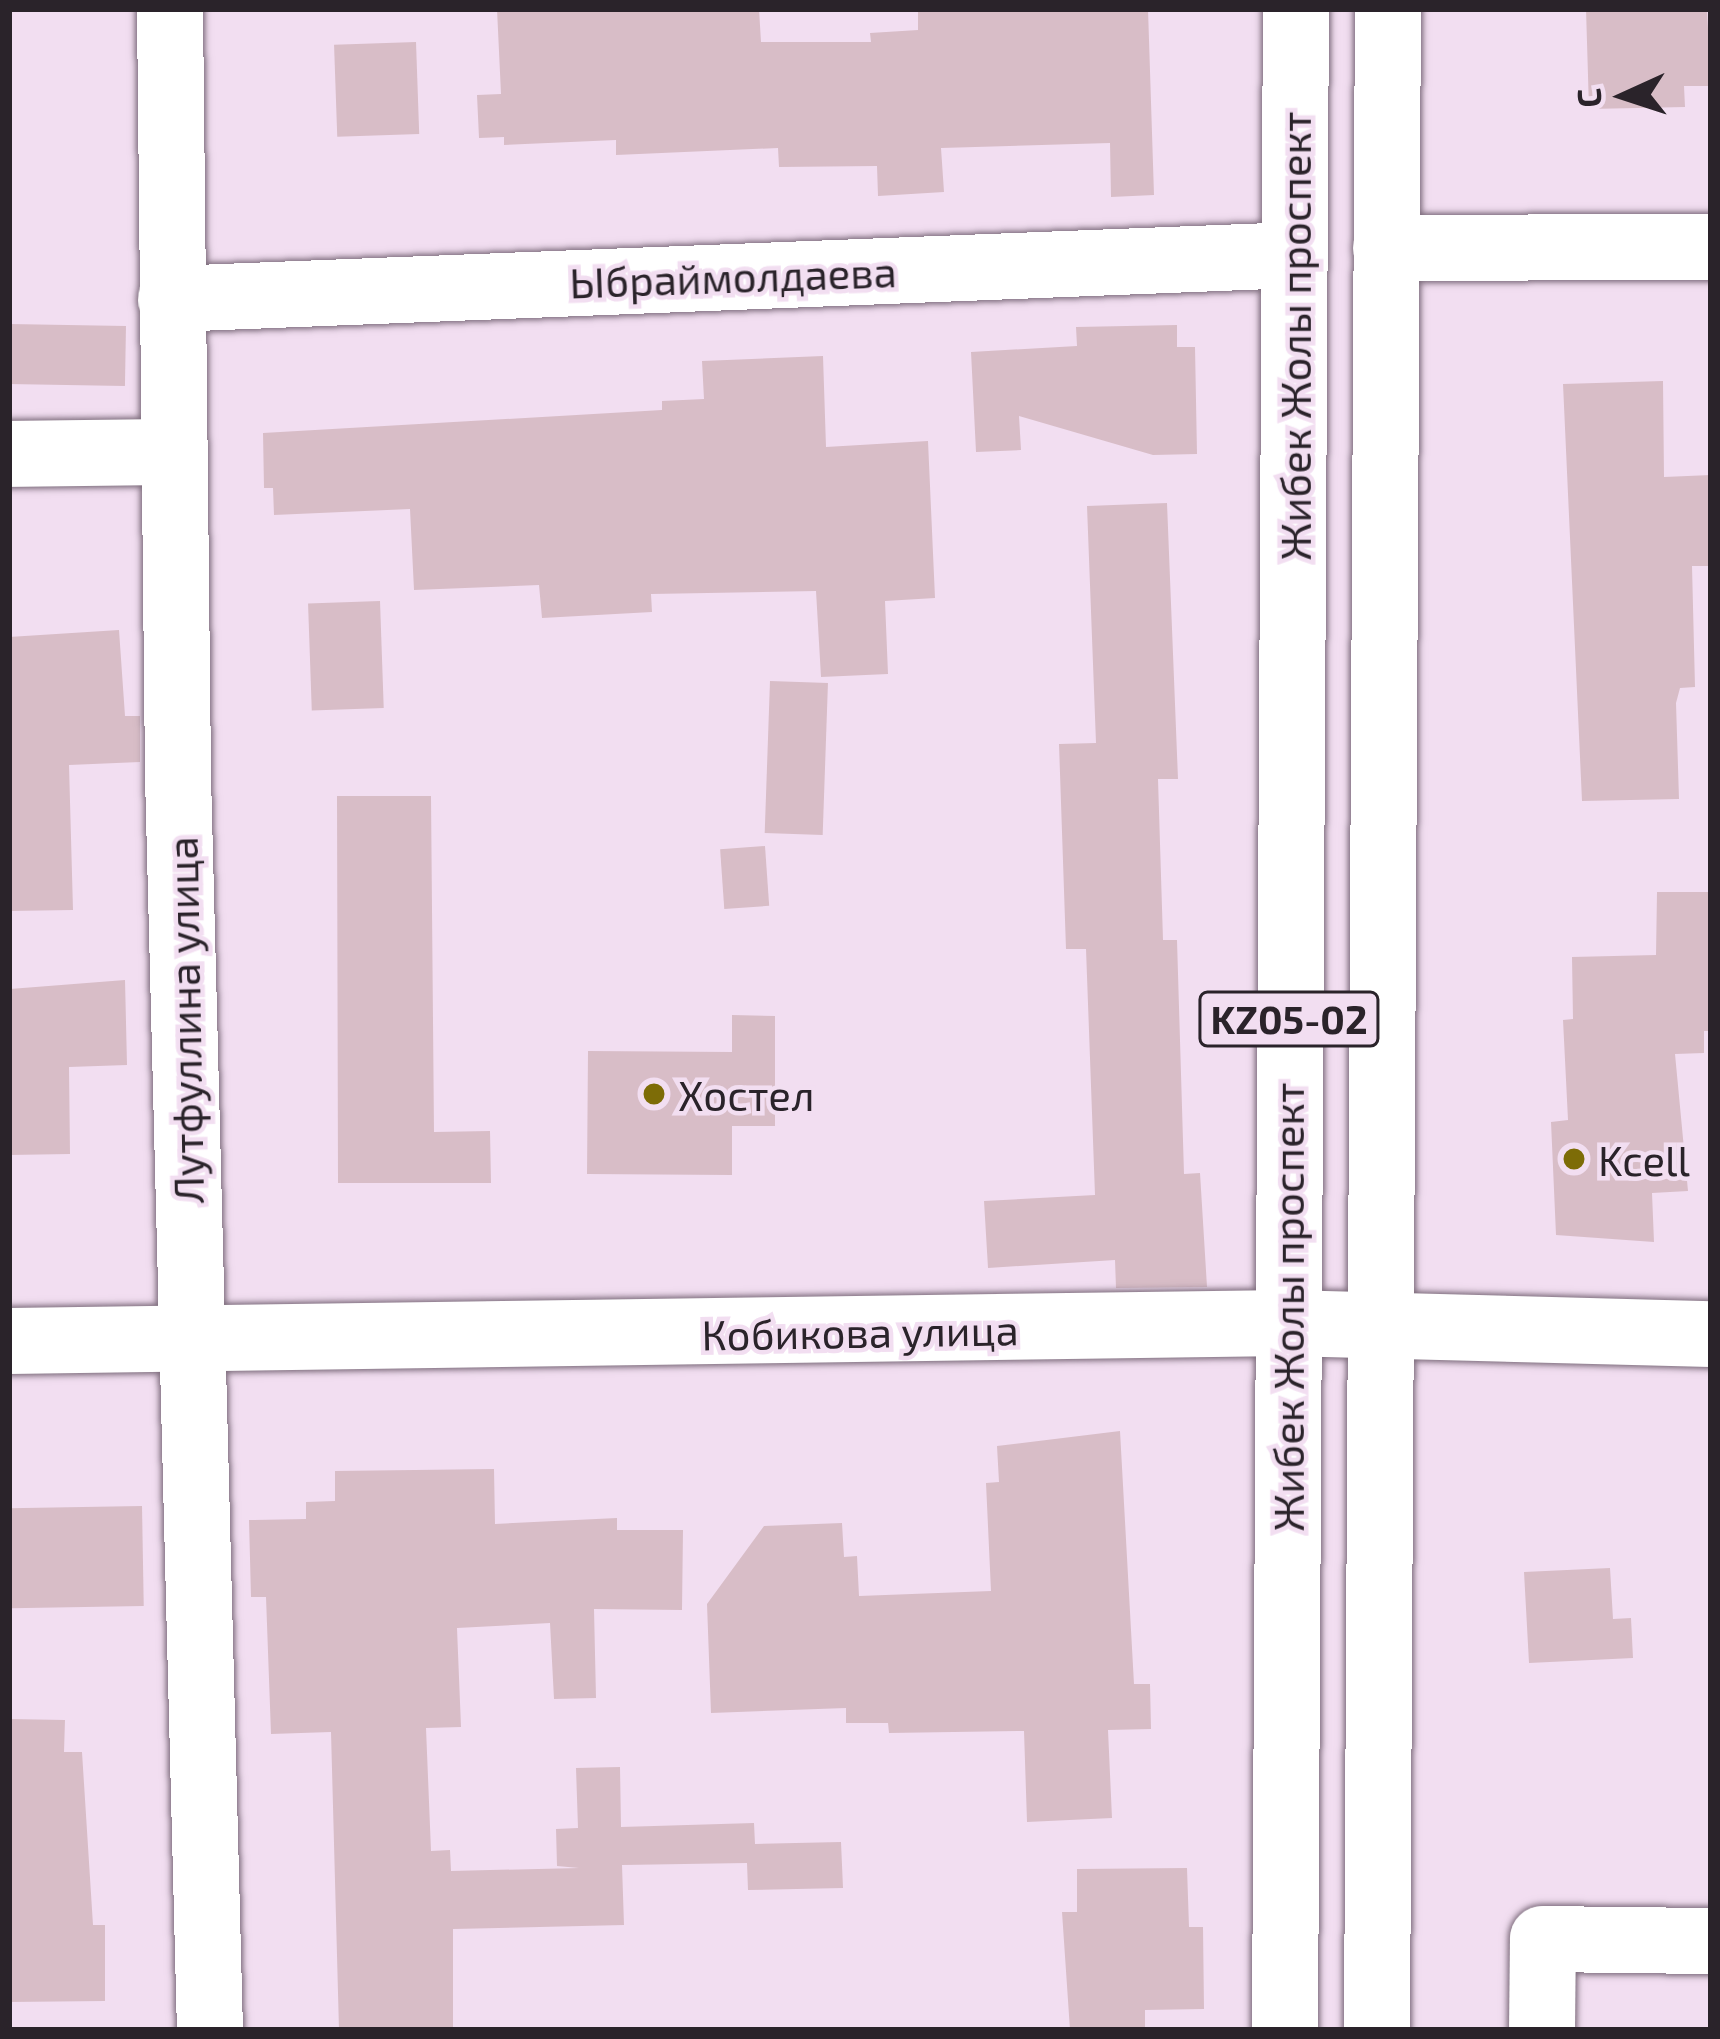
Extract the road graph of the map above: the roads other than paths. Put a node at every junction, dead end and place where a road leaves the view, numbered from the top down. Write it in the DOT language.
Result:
graph roads {
  1 [pos="170,9"];
  2 [pos="1297,9"];
  3 [pos="1388,9"];
  4 [pos="1386,248"];
  5 [pos="1711,248"];
  6 [pos="1294,255"];
  7 [pos="172,299"];
  8 [pos="174,452"];
  9 [pos="9,454"];
  10 [pos="1286,1323"];
  11 [pos="1379,1327"];
  12 [pos="1711,1334"];
  13 [pos="9,1341"];
  14 [pos="192,1343"];
  15 [pos="1711,1941"];
  16 [pos="210,2030"];
  17 [pos="1285,2030"];
  18 [pos="1377,2030"];
  19 [pos="1542,2030"];
  1 -- 7 [label="main road, Лутфуллина улица"];
  2 -- 6 [label="main road, Жибек Жолы проспект / KZ05-02"];
  3 -- 4 [label="main road"];
  4 -- 5 [label="main road"];
  4 -- 11 [label="main road"];
  6 -- 7 [label="main road, Ыбраймолдаева"];
  6 -- 10 [label="main road, Жибек Жолы проспект / KZ05-02"];
  7 -- 8 [label="main road, Лутфуллина улица"];
  8 -- 9 [label="main road"];
  8 -- 14 [label="main road, Лутфуллина улица"];
  10 -- 11 [label="main road, Кобикова улица"];
  10 -- 14 [label="main road, Кобикова улица"];
  10 -- 17 [label="main road, Жибек Жолы проспект / KZ05-02"];
  11 -- 12 [label="main road, Кобикова улица"];
  11 -- 18 [label="main road"];
  13 -- 14 [label="main road, Кобикова улица"];
  14 -- 16 [label="main road, Лутфуллина улица"];
  15 -- 19 [label="main road"];
}
